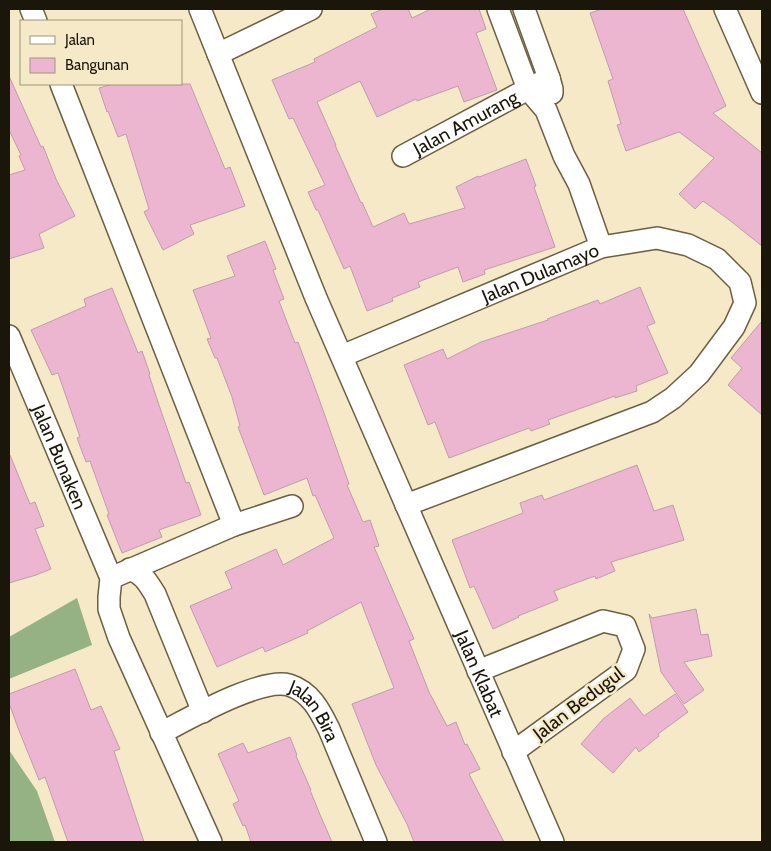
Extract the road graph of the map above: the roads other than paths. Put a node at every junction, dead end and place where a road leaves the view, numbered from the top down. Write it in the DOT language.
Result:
graph roads {
  1 [pos="200,9"];
  2 [pos="311,9"];
  3 [pos="498,9"];
  4 [pos="524,9"];
  5 [pos="725,9"];
  6 [pos="741,9"];
  7 [pos="218,54"];
  8 [pos="762,61"];
  9 [pos="549,78"];
  10 [pos="60,85"];
  11 [pos="528,88"];
  12 [pos="762,93"];
  13 [pos="546,110"];
  14 [pos="403,156"];
  15 [pos="601,247"];
  16 [pos="9,336"];
  17 [pos="342,356"];
  18 [pos="406,505"];
  19 [pos="292,506"];
  20 [pos="234,525"];
  21 [pos="120,573"];
  22 [pos="478,671"];
  23 [pos="203,712"];
  24 [pos="161,733"];
  25 [pos="513,752"];
  26 [pos="210,842"];
  27 [pos="376,842"];
  28 [pos="553,842"];
  1 -- 7 [label="street, Jalan Klabat"];
  2 -- 7 [label="street"];
  3 -- 11 [label="street, Jalan Dulamayo"];
  4 -- 9 [label="street"];
  5 -- 12 [label="street"];
  6 -- 8 [label="street"];
  7 -- 17 [label="street, Jalan Klabat"];
  9 -- 11 [label="street, Jalan Amurang"];
  9 -- 13 [label="street"];
  10 -- 20 [label="street"];
  11 -- 13 [label="street, Jalan Dulamayo"];
  11 -- 14 [label="street, Jalan Amurang"];
  13 -- 15 [label="street, Jalan Dulamayo"];
  15 -- 17 [label="street, Jalan Dulamayo"];
  15 -- 18 [label="street"];
  16 -- 21 [label="street, Jalan Bunaken"];
  17 -- 18 [label="street, Jalan Klabat"];
  18 -- 22 [label="street, Jalan Klabat"];
  19 -- 20 [label="street"];
  20 -- 21 [label="street"];
  21 -- 23 [label="street"];
  21 -- 24 [label="street"];
  22 -- 25 [label="street, Jalan Klabat"];
  22 -- 25 [label="street, Jalan Bedugul"];
  23 -- 24 [label="street, Jalan Bira"];
  23 -- 27 [label="street, Jalan Bira"];
  24 -- 26 [label="street"];
  25 -- 28 [label="street, Jalan Klabat"];
}
